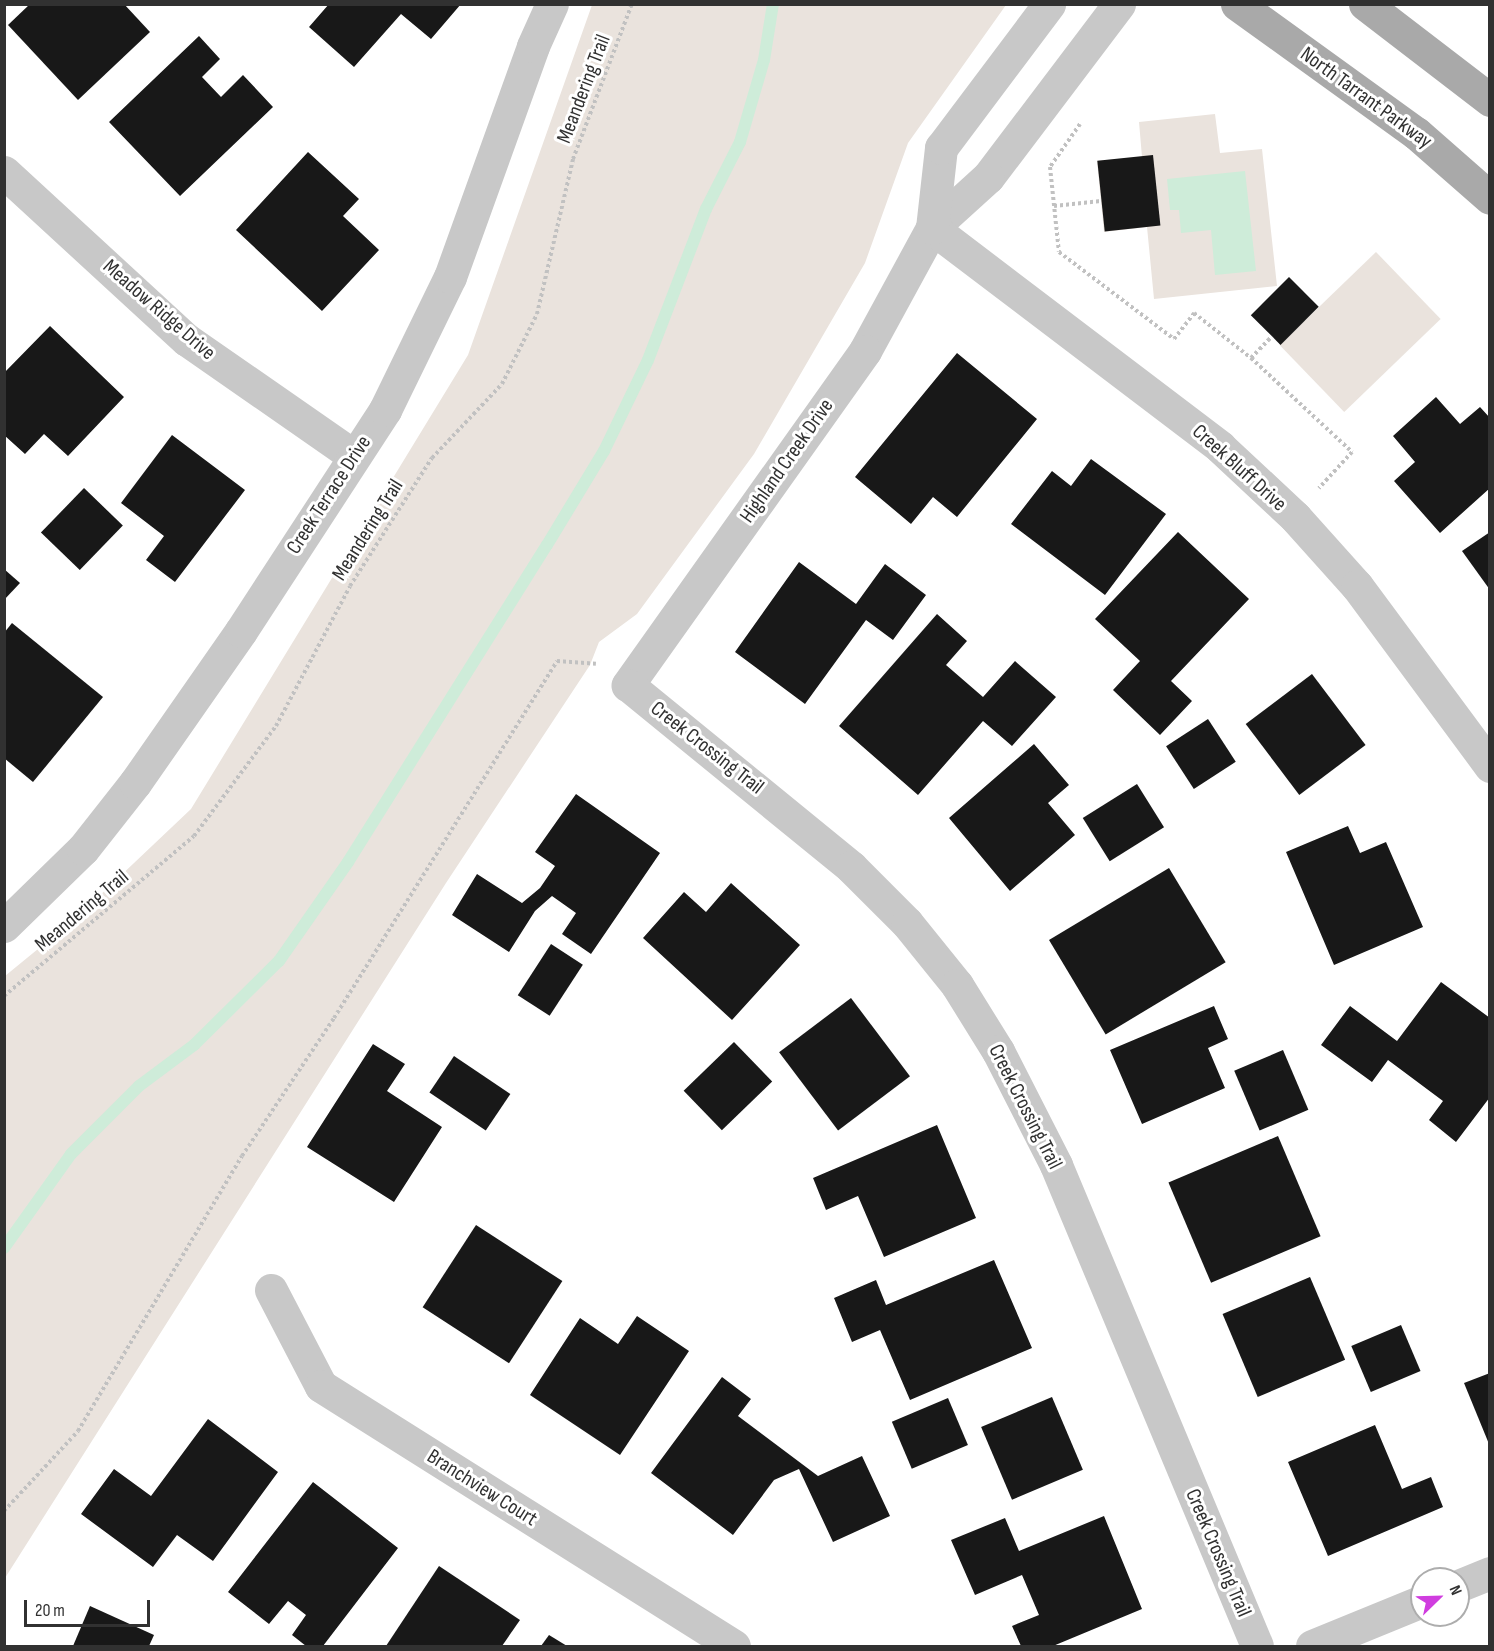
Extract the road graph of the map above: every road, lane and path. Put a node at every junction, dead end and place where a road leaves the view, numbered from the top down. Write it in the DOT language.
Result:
graph roads {
  1 [pos="552,4"];
  2 [pos="632,4"];
  3 [pos="1049,4"];
  4 [pos="1119,4"];
  5 [pos="1237,4"];
  6 [pos="1365,4"];
  7 [pos="1490,100"];
  8 [pos="1083,119"];
  9 [pos="4,172"];
  10 [pos="1490,198"];
  11 [pos="1101,201"];
  12 [pos="1054,206"];
  13 [pos="932,228"];
  14 [pos="1272,336"];
  15 [pos="1251,358"];
  16 [pos="354,456"];
  17 [pos="1318,489"];
  18 [pos="628,685"];
  19 [pos="1490,766"];
  20 [pos="10,911"];
  21 [pos="4,996"];
  22 [pos="271,1290"];
  23 [pos="4,1511"];
  24 [pos="1490,1573"];
  25 [pos="1470,1581"];
  26 [pos="1410,1606"];
  27 [pos="734,1647"];
  28 [pos="1257,1647"];
  29 [pos="1312,1647"];
  1 -- 16 [label="street, Creek Terrace Drive"];
  2 -- 21 [label="path, Meandering Trail"];
  3 -- 13 [label="street, Highland Creek Drive"];
  4 -- 13 [label="street, Highland Creek Drive"];
  5 -- 10 [label="main road, North Tarrant Parkway"];
  6 -- 7 [label="main road"];
  8 -- 12 [label="path"];
  9 -- 16 [label="street, Meadow Ridge Drive"];
  11 -- 12 [label="path"];
  12 -- 15 [label="path"];
  13 -- 18 [label="street, Highland Creek Drive"];
  13 -- 19 [label="street, Creek Bluff Drive"];
  14 -- 15 [label="path"];
  15 -- 17 [label="path"];
  16 -- 20 [label="street, Creek Terrace Drive"];
  18 -- 23 [label="path"];
  18 -- 28 [label="street, Creek Crossing Trail"];
  22 -- 27 [label="street, Branchview Court"];
  24 -- 25 [label="street"];
  26 -- 29 [label="street"];
}
